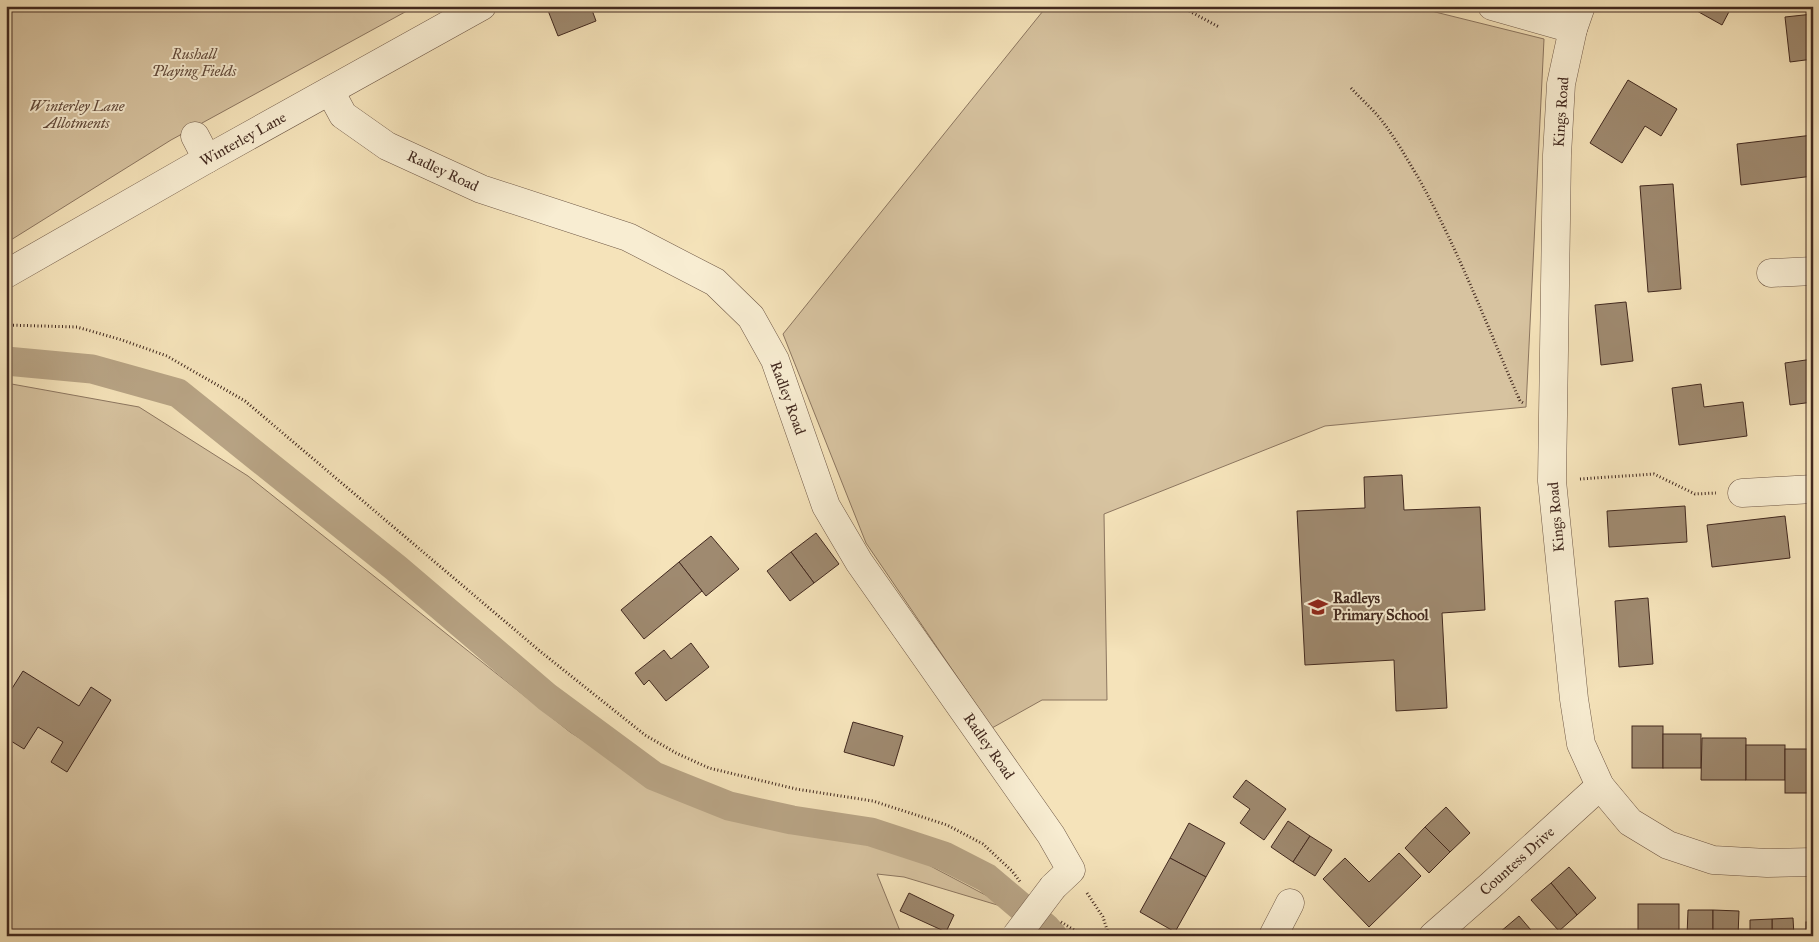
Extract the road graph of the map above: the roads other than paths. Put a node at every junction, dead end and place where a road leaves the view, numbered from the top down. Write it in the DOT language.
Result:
graph roads {
  1 [pos="482,6"];
  2 [pos="1492,6"];
  3 [pos="1577,18"];
  4 [pos="330,91"];
  5 [pos="1813,271"];
  6 [pos="1771,273"];
  7 [pos="6,274"];
  8 [pos="1813,489"];
  9 [pos="1742,493"];
  10 [pos="1600,786"];
  11 [pos="1813,862"];
  12 [pos="1290,903"];
  13 [pos="1277,935"];
  14 [pos="1016,936"];
  15 [pos="1433,936"];
  1 -- 4 [label="street, Winterley Lane"];
  2 -- 3 [label="street"];
  3 -- 10 [label="street, Kings Road"];
  4 -- 7 [label="street, Winterley Lane"];
  4 -- 14 [label="street, Radley Road, bridge"];
  5 -- 6 [label="street"];
  8 -- 9 [label="street"];
  10 -- 11 [label="street, Kings Road"];
  10 -- 15 [label="street, Countess Drive"];
  12 -- 13 [label="street"];
}
